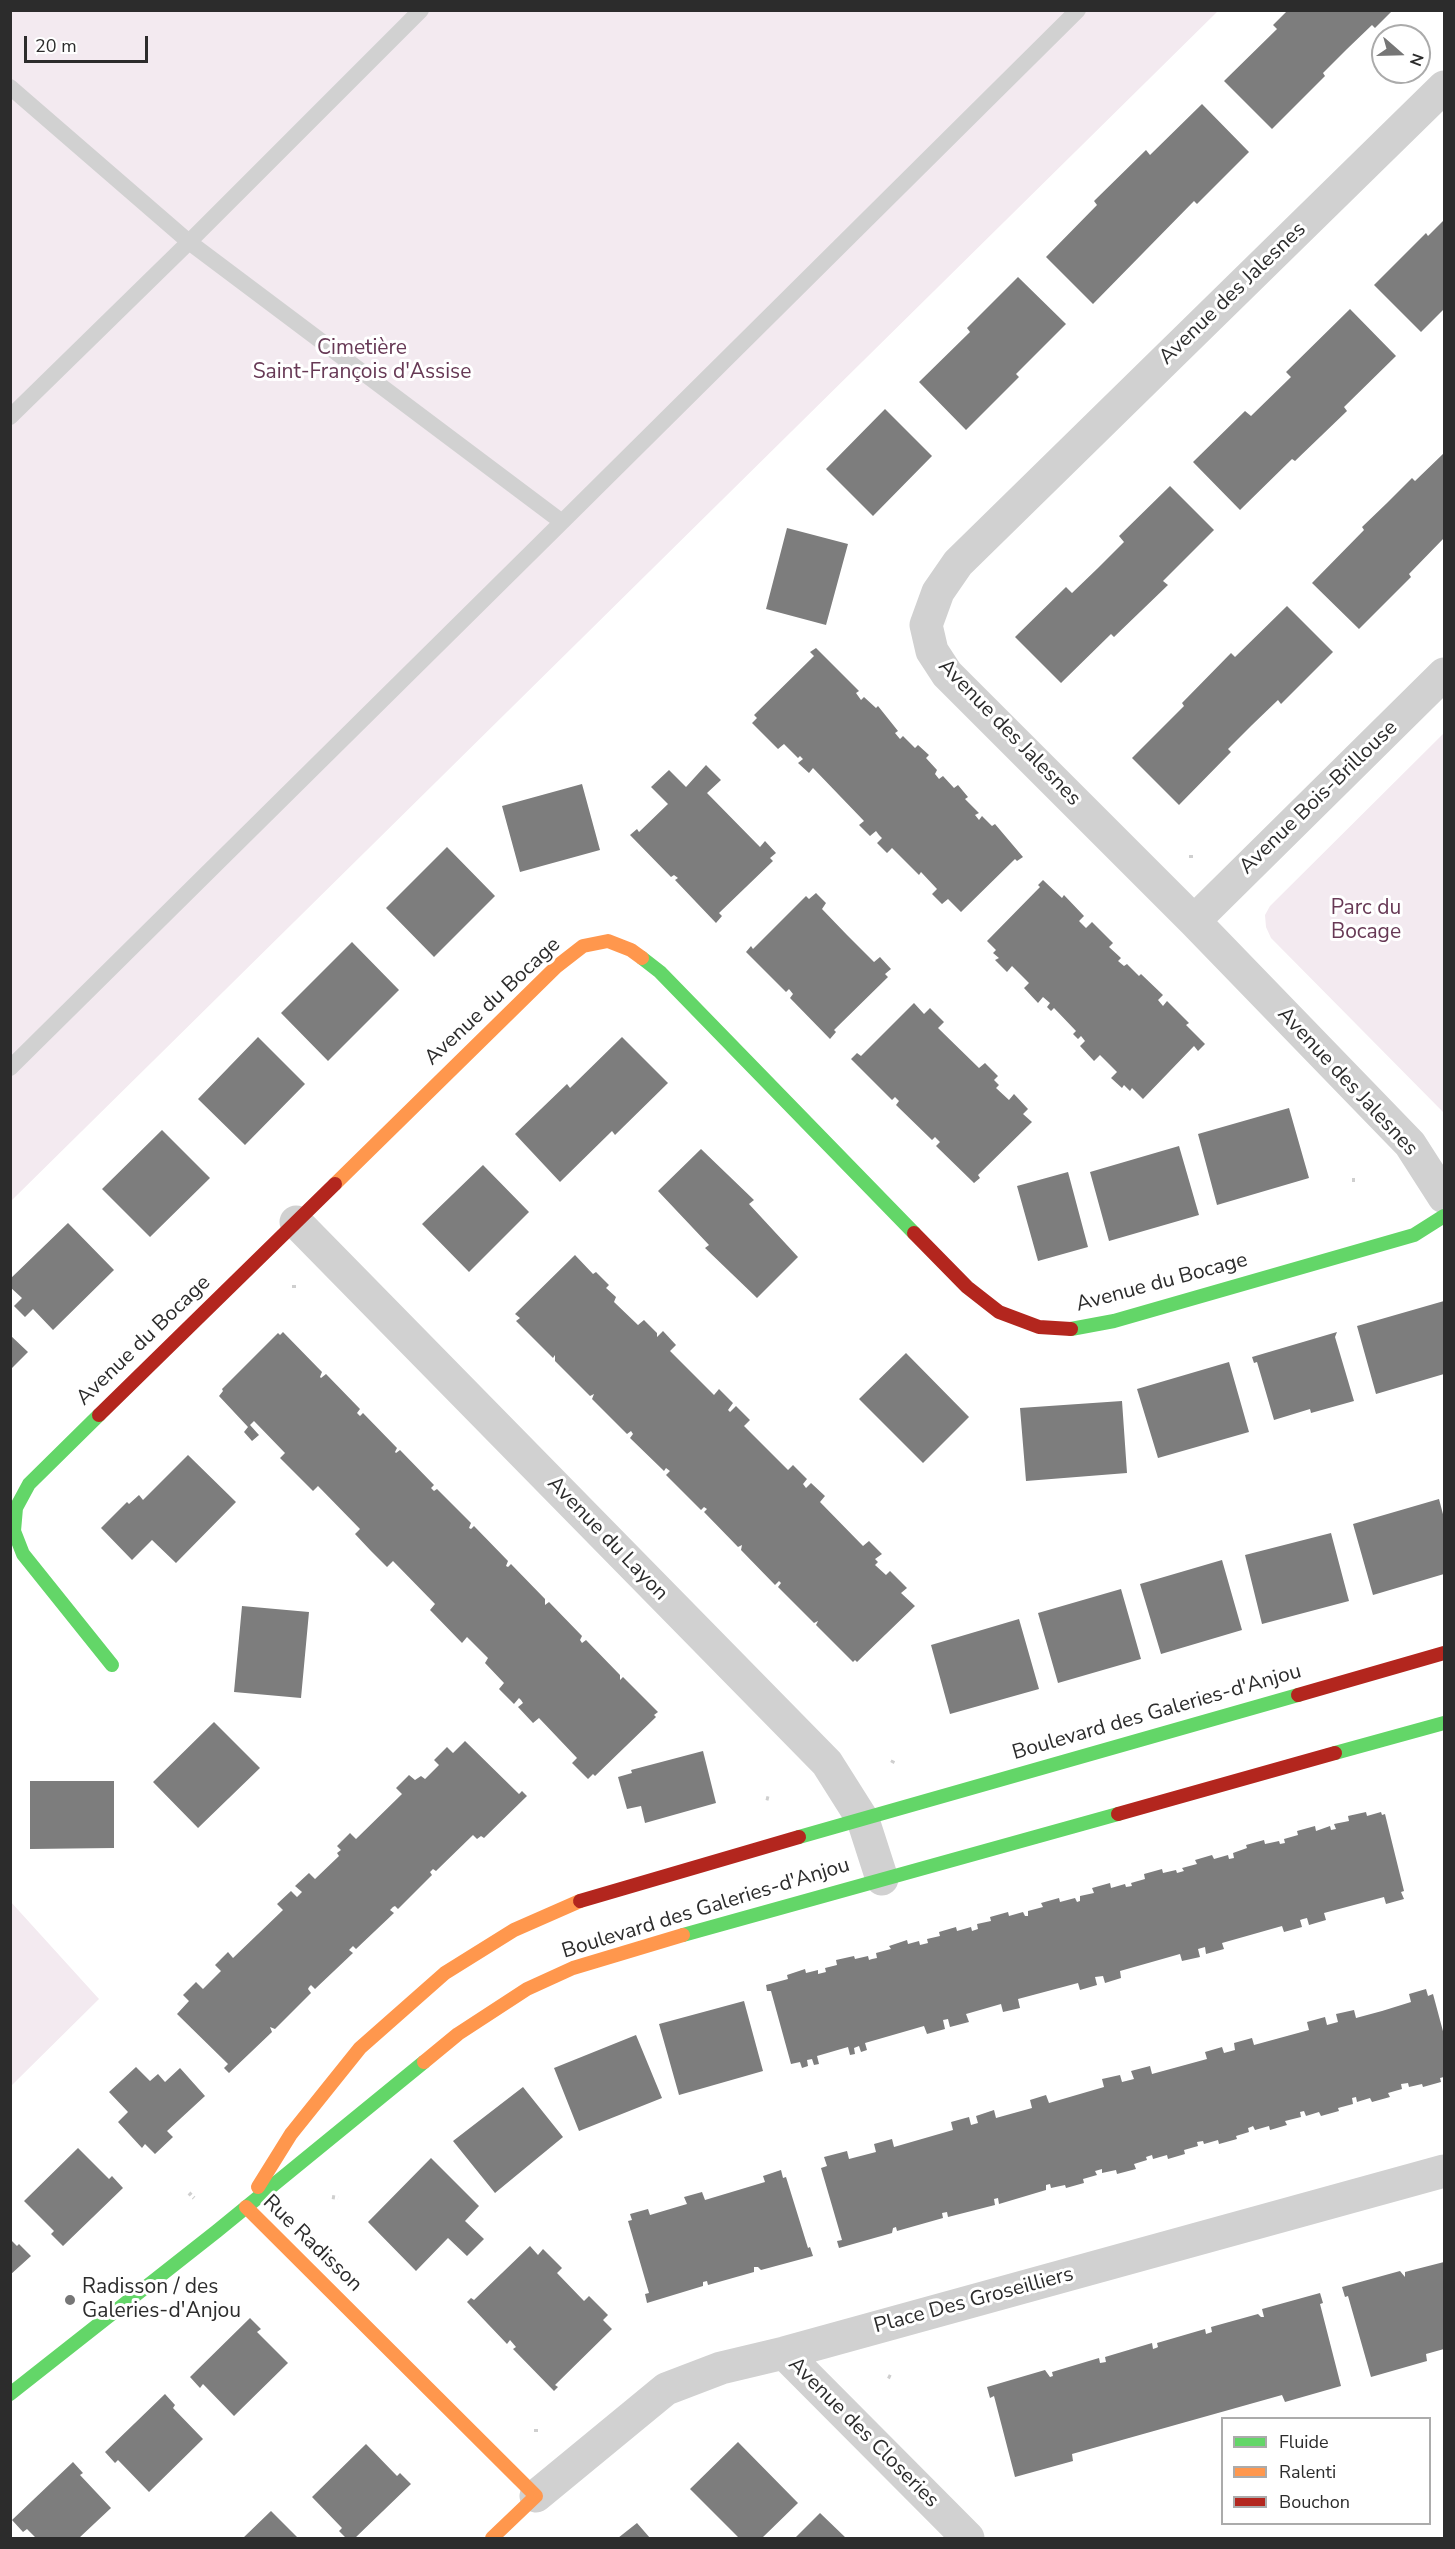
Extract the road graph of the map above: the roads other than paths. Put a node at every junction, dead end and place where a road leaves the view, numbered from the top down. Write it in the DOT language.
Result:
graph roads {
  1 [pos="421,10"];
  2 [pos="1078,10"];
  3 [pos="10,87"];
  4 [pos="1444,87"];
  5 [pos="189,242"];
  6 [pos="10,417"];
  7 [pos="562,522"];
  8 [pos="1444,674"];
  9 [pos="1194,921"];
  10 [pos="10,1068"];
  11 [pos="1444,1197"];
  12 [pos="1444,1216"];
  13 [pos="296,1222"];
  14 [pos="1444,1653"];
  15 [pos="112,1665"];
  16 [pos="1444,1723"];
  17 [pos="863,1820"];
  18 [pos="882,1879"];
  19 [pos="1444,2171"];
  20 [pos="246,2207"];
  21 [pos="784,2353"];
  22 [pos="10,2394"];
  23 [pos="536,2496"];
  24 [pos="492,2538"];
  25 [pos="968,2538"];
  1 -- 5 [label="lane"];
  2 -- 7 [label="lane"];
  3 -- 5 [label="lane"];
  4 -- 9 [label="street, Avenue des Jalesnes"];
  5 -- 6 [label="lane"];
  5 -- 7 [label="lane"];
  7 -- 10 [label="lane"];
  8 -- 9 [label="street, Avenue Bois-Brillouse"];
  9 -- 11 [label="street, Avenue des Jalesnes"];
  12 -- 13 [label="street, Avenue du Bocage"];
  13 -- 15 [label="street, Avenue du Bocage"];
  13 -- 17 [label="street, Avenue du Layon"];
  14 -- 17 [label="street, Boulevard des Galeries-d'Anjou"];
  16 -- 18 [label="street, Boulevard des Galeries-d'Anjou"];
  17 -- 18 [label="street, Avenue du Layon"];
  17 -- 20 [label="street, Boulevard des Galeries-d'Anjou"];
  18 -- 20 [label="street, Boulevard des Galeries-d'Anjou"];
  19 -- 21 [label="street, Place Des Groseilliers"];
  20 -- 22 [label="street, Rue Radisson"];
  20 -- 23 [label="street, Rue Radisson"];
  21 -- 23 [label="street, Place Des Groseilliers"];
  21 -- 25 [label="street, Avenue des Closeries"];
  23 -- 24 [label="street"];
}
